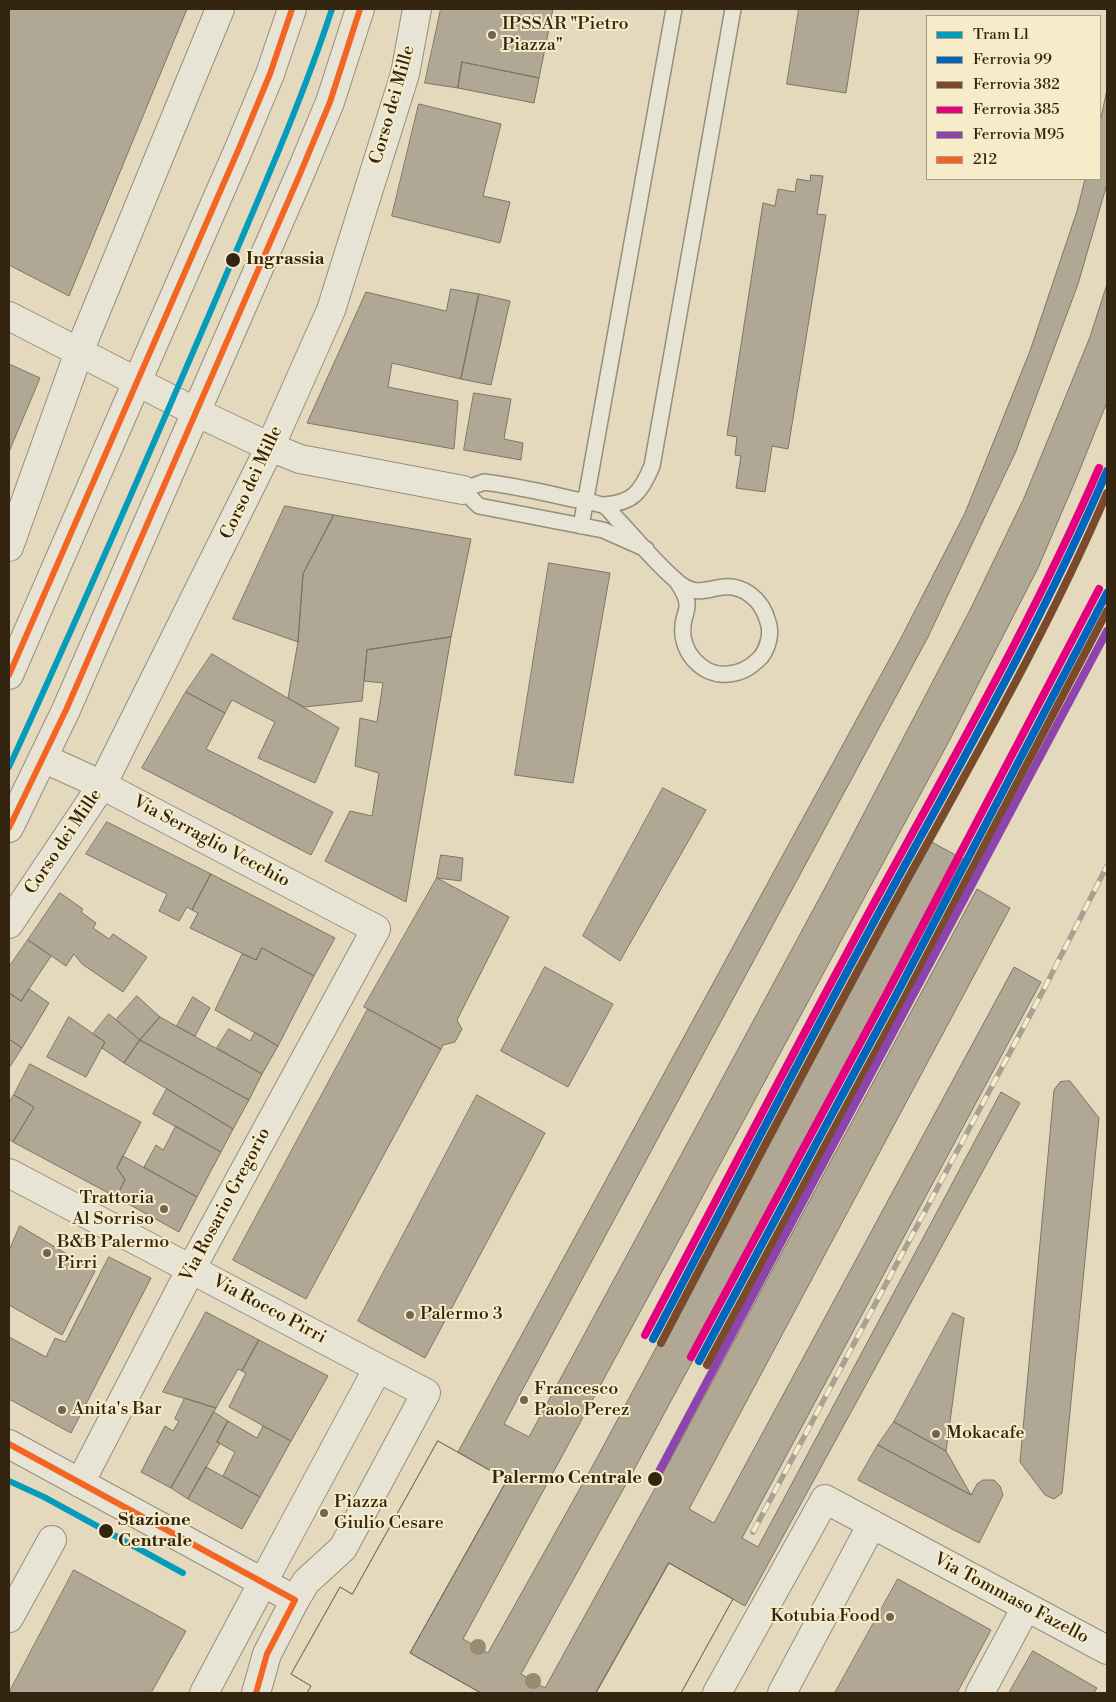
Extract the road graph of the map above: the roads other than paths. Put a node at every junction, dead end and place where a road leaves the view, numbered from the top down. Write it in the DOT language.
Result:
graph roads {
  1 [pos="220,9"];
  2 [pos="292,9"];
  3 [pos="360,9"];
  4 [pos="417,9"];
  5 [pos="674,9"];
  6 [pos="732,9"];
  7 [pos="9,316"];
  8 [pos="79,352"];
  9 [pos="138,381"];
  10 [pos="198,413"];
  11 [pos="270,447"];
  12 [pos="463,490"];
  13 [pos="585,502"];
  14 [pos="604,506"];
  15 [pos="581,526"];
  16 [pos="9,547"];
  17 [pos="646,549"];
  18 [pos="678,583"];
  19 [pos="9,675"];
  20 [pos="44,758"];
  21 [pos="102,785"];
  22 [pos="9,828"];
  23 [pos="9,924"];
  24 [pos="376,929"];
  25 [pos="9,1173"];
  26 [pos="191,1269"];
  27 [pos="378,1368"];
  28 [pos="9,1444"];
  29 [pos="80,1483"];
  30 [pos="872,1524"];
  31 [pos="52,1540"];
  32 [pos="263,1582"];
  33 [pos="296,1600"];
  34 [pos="1026,1607"];
  35 [pos="9,1618"];
  36 [pos="1107,1650"];
  37 [pos="204,1693"];
  38 [pos="256,1693"];
  39 [pos="717,1693"];
  40 [pos="782,1693"];
  41 [pos="980,1693"];
  1 -- 8 [label="street"];
  2 -- 9 [label="street"];
  3 -- 10 [label="street"];
  4 -- 11 [label="street, Corso dei Mille"];
  5 -- 13 [label="lane"];
  6 -- 14 [label="lane"];
  7 -- 8 [label="street"];
  8 -- 9 [label="street"];
  8 -- 16 [label="street"];
  9 -- 10 [label="street"];
  9 -- 19 [label="street"];
  10 -- 11 [label="street"];
  10 -- 20 [label="street"];
  11 -- 12 [label="street"];
  11 -- 21 [label="street, Corso dei Mille"];
  12 -- 13 [label="lane"];
  12 -- 15 [label="lane"];
  13 -- 14 [label="lane"];
  13 -- 15 [label="lane"];
  14 -- 17 [label="lane"];
  15 -- 17 [label="lane"];
  17 -- 18 [label="lane"];
  18 -- 18 [label="lane"];
  20 -- 21 [label="street, Via Serraglio Vecchio"];
  20 -- 22 [label="street"];
  21 -- 23 [label="street, Corso dei Mille"];
  21 -- 24 [label="street, Via Serraglio Vecchio"];
  24 -- 26 [label="street, Via Rosario Gregorio"];
  25 -- 26 [label="street, Via Rocco Pirri"];
  26 -- 27 [label="street, Via Rocco Pirri"];
  26 -- 29 [label="street, Via Rosario Gregorio"];
  27 -- 32 [label="street"];
  27 -- 33 [label="street, Via Rocco Pirri"];
  28 -- 29 [label="street"];
  29 -- 32 [label="street"];
  30 -- 34 [label="street, Via Tommaso Fazello"];
  30 -- 39 [label="street, Via Tommaso Fazello"];
  30 -- 40 [label="street"];
  31 -- 35 [label="street"];
  32 -- 33 [label="street"];
  32 -- 37 [label="street"];
  33 -- 38 [label="street"];
  34 -- 36 [label="street, Via Tommaso Fazello"];
  34 -- 41 [label="street"];
}
